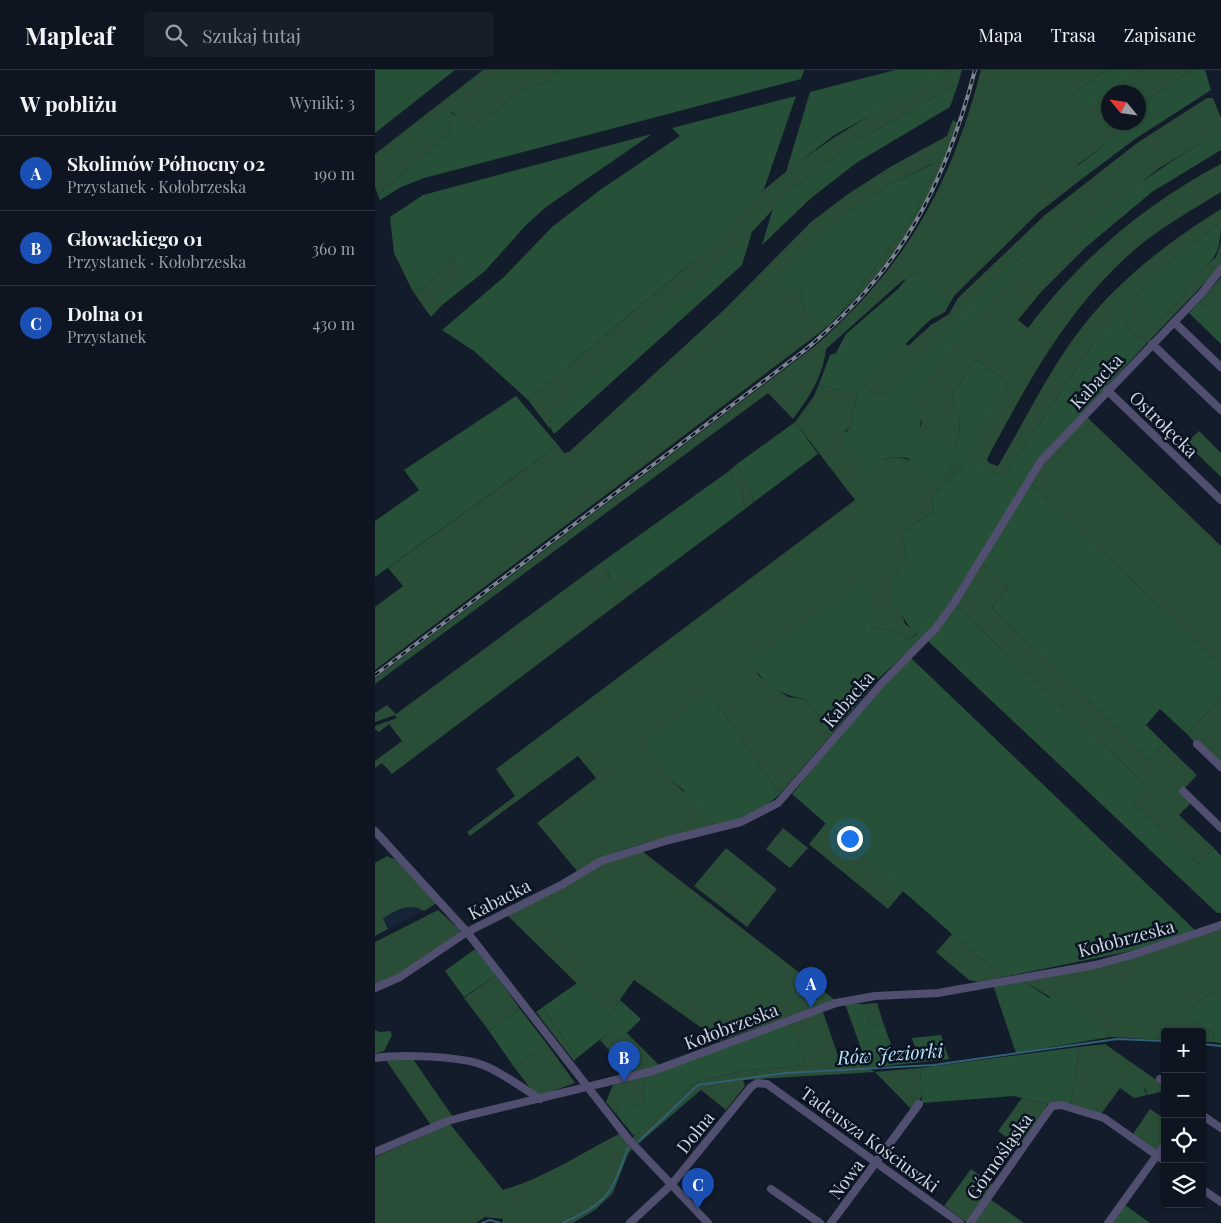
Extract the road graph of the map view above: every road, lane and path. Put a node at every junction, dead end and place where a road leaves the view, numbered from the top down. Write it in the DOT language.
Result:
graph roads {
  1 [pos="1221,269"];
  2 [pos="1174,322"];
  3 [pos="1152,344"];
  4 [pos="1221,367"];
  5 [pos="1107,390"];
  6 [pos="1221,410"];
  7 [pos="1221,500"];
  8 [pos="1197,744"];
  9 [pos="1221,767"];
  10 [pos="1183,791"];
  11 [pos="1221,828"];
  12 [pos="375,831"];
  13 [pos="1221,925"];
  14 [pos="467,932"];
  15 [pos="375,988"];
  16 [pos="375,1058"];
  17 [pos="761,1083"];
  18 [pos="587,1086"];
  19 [pos="540,1099"];
  20 [pos="919,1104"];
  21 [pos="1206,1118"];
  22 [pos="1221,1128"];
  23 [pos="1161,1150"];
  24 [pos="375,1152"];
  25 [pos="1157,1156"];
  26 [pos="1161,1158"];
  27 [pos="876,1162"];
  28 [pos="672,1184"];
  29 [pos="771,1189"];
  30 [pos="1206,1192"];
  31 [pos="1221,1202"];
  32 [pos="630,1223"];
  33 [pos="708,1223"];
  34 [pos="820,1223"];
  35 [pos="831,1223"];
  36 [pos="960,1223"];
  37 [pos="970,1223"];
  38 [pos="1108,1223"];
  1 -- 2 [label="street, Kabacka"];
  2 -- 3 [label="street, Kabacka"];
  2 -- 4 [label="street"];
  3 -- 5 [label="street, Kabacka"];
  3 -- 6 [label="street"];
  5 -- 7 [label="street, Ostrołęcka"];
  5 -- 14 [label="street, Kabacka"];
  8 -- 9 [label="street"];
  10 -- 11 [label="street"];
  12 -- 14 [label="street"];
  13 -- 18 [label="street, Kołobrzeska"];
  14 -- 15 [label="street, Kabacka"];
  14 -- 18 [label="street"];
  16 -- 19 [label="street"];
  17 -- 27 [label="street, Tadeusza Kościuszki"];
  17 -- 28 [label="street, Dolna"];
  18 -- 19 [label="street, Kołobrzeska"];
  18 -- 28 [label="street"];
  19 -- 24 [label="street, Kołobrzeska"];
  20 -- 27 [label="street, Nowa"];
  21 -- 22 [label="street"];
  23 -- 25 [label="street"];
  25 -- 26 [label="street"];
  25 -- 37 [label="street, Górnośląska"];
  25 -- 38 [label="street"];
  27 -- 35 [label="street, Nowa"];
  27 -- 36 [label="street, Tadeusza Kościuszki"];
  28 -- 32 [label="street, Dolna"];
  28 -- 33 [label="street"];
  29 -- 34 [label="street"];
  30 -- 31 [label="street"];
}
